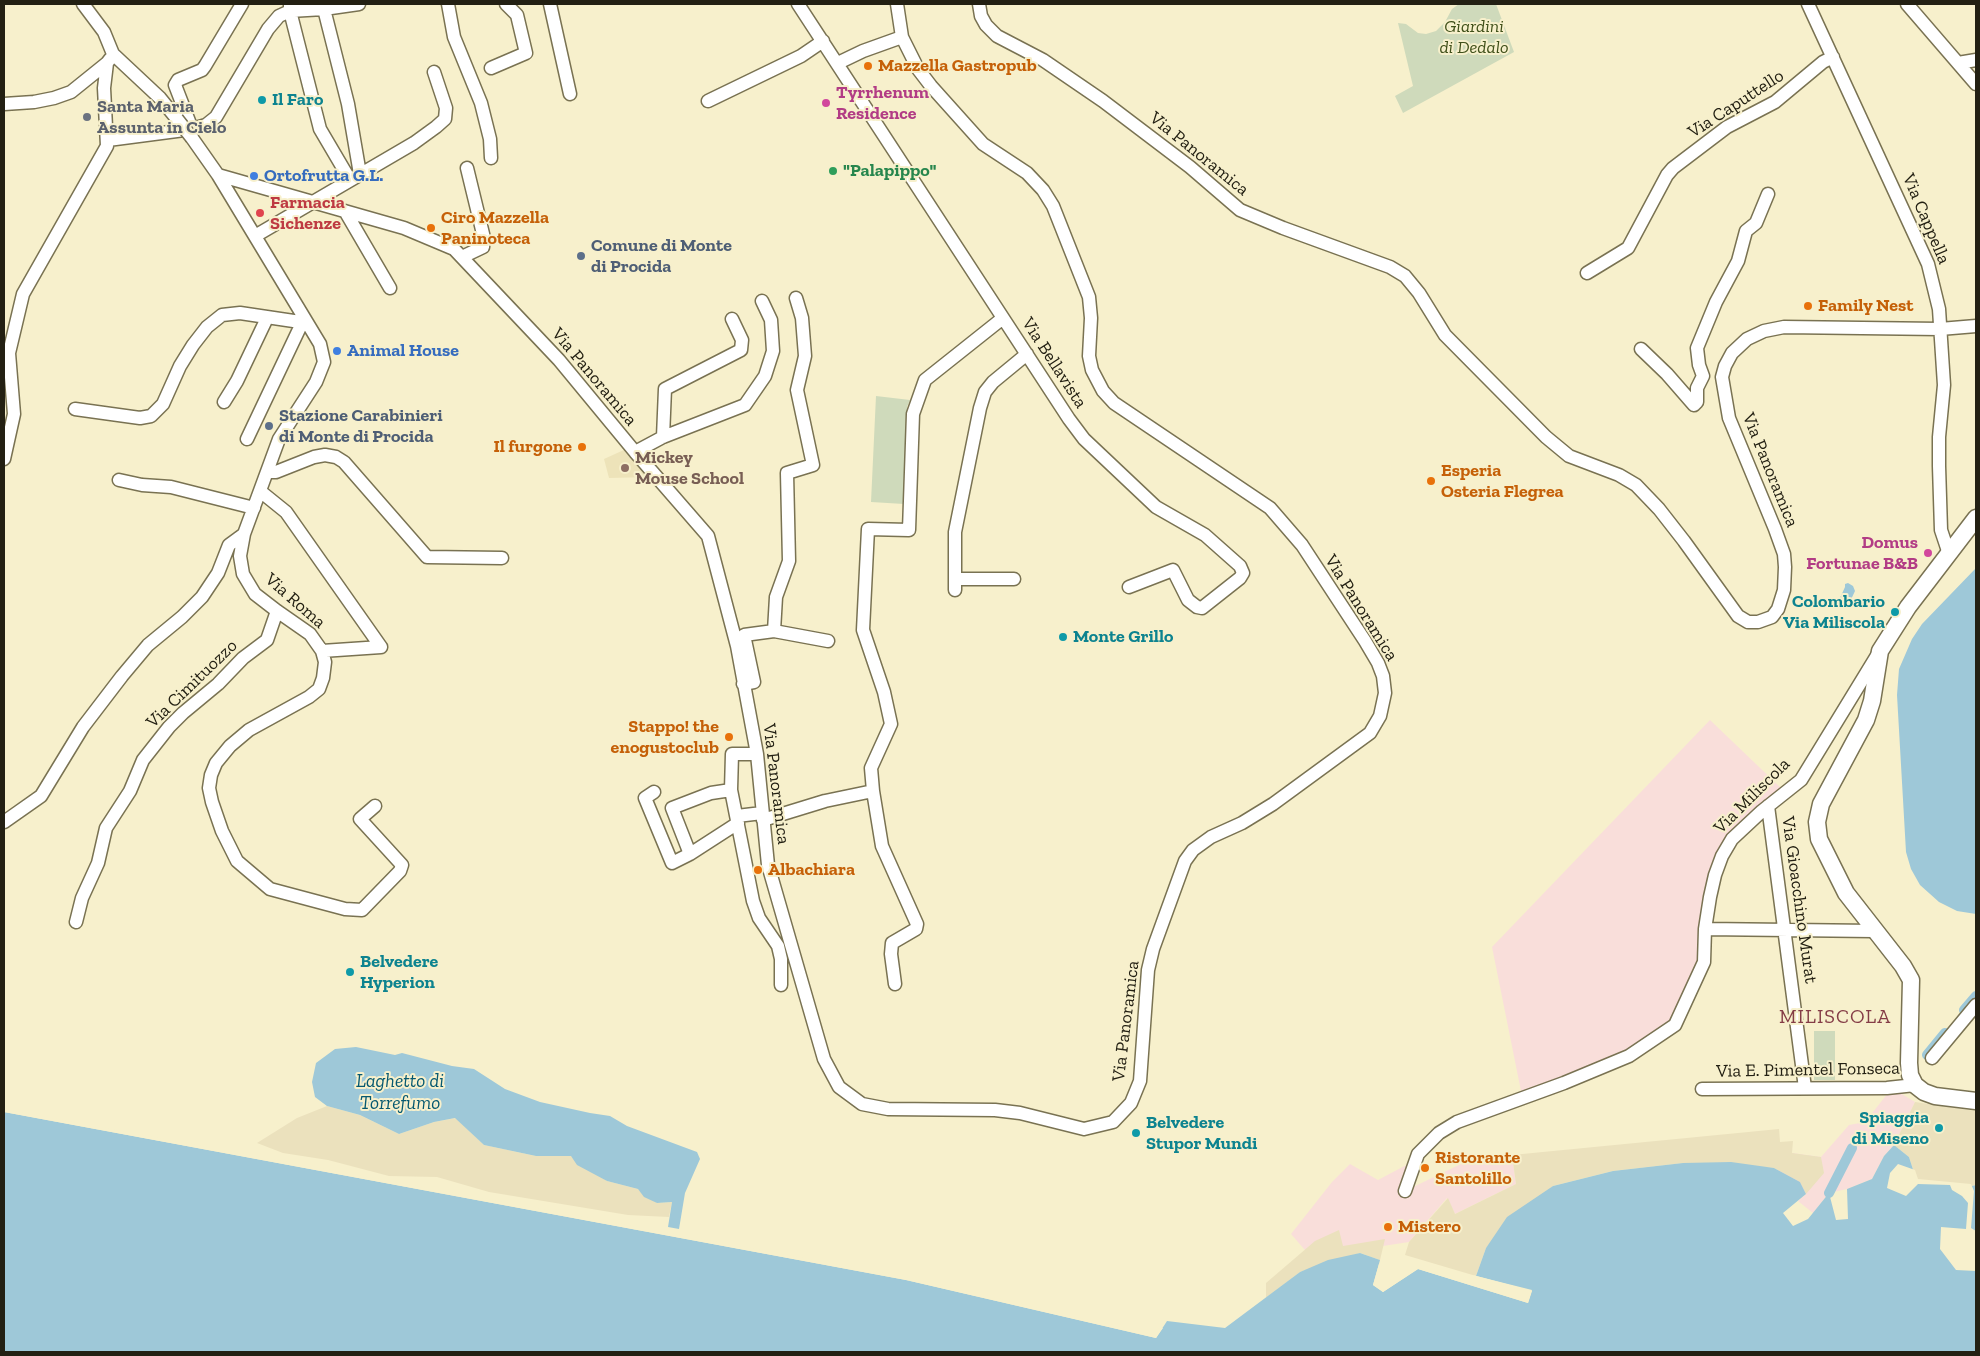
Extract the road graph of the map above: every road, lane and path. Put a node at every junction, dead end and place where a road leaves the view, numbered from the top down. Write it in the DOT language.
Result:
graph roads {
  1 [pos="83,4"];
  2 [pos="242,4"];
  3 [pos="359,4"];
  4 [pos="448,4"];
  5 [pos="506,4"];
  6 [pos="550,4"];
  7 [pos="798,4"];
  8 [pos="897,4"];
  9 [pos="979,4"];
  10 [pos="1808,4"];
  11 [pos="1907,4"];
  12 [pos="290,8"];
  13 [pos="324,9"];
  14 [pos="902,37"];
  15 [pos="823,41"];
  16 [pos="1833,57"];
  17 [pos="110,58"];
  18 [pos="1976,60"];
  19 [pos="838,63"];
  20 [pos="1958,63"];
  21 [pos="491,68"];
  22 [pos="434,72"];
  23 [pos="1976,84"];
  24 [pos="570,94"];
  25 [pos="708,101"];
  26 [pos="4,104"];
  27 [pos="192,133"];
  28 [pos="108,140"];
  29 [pos="491,158"];
  30 [pos="467,168"];
  31 [pos="218,175"];
  32 [pos="355,177"];
  33 [pos="1768,194"];
  34 [pos="314,202"];
  35 [pos="345,211"];
  36 [pos="255,236"];
  37 [pos="462,257"];
  38 [pos="1587,273"];
  39 [pos="390,288"];
  40 [pos="796,298"];
  41 [pos="762,301"];
  42 [pos="267,318"];
  43 [pos="1003,318"];
  44 [pos="732,319"];
  45 [pos="305,323"];
  46 [pos="1976,326"];
  47 [pos="1940,329"];
  48 [pos="1641,349"];
  49 [pos="1027,354"];
  50 [pos="1703,376"];
  51 [pos="1722,377"];
  52 [pos="224,402"];
  53 [pos="75,409"];
  54 [pos="663,436"];
  55 [pos="247,438"];
  56 [pos="635,452"];
  57 [pos="4,459"];
  58 [pos="267,472"];
  59 [pos="120,480"];
  60 [pos="260,491"];
  61 [pos="254,508"];
  62 [pos="1976,518"];
  63 [pos="244,534"];
  64 [pos="1949,554"];
  65 [pos="502,558"];
  66 [pos="1014,579"];
  67 [pos="1130,587"];
  68 [pos="277,611"];
  69 [pos="774,631"];
  70 [pos="828,641"];
  71 [pos="322,651"];
  72 [pos="1880,651"];
  73 [pos="744,684"];
  74 [pos="757,754"];
  75 [pos="731,790"];
  76 [pos="873,791"];
  77 [pos="654,792"];
  78 [pos="375,806"];
  79 [pos="1768,806"];
  80 [pos="762,816"];
  81 [pos="738,820"];
  82 [pos="4,822"];
  83 [pos="690,854"];
  84 [pos="76,922"];
  85 [pos="1705,929"];
  86 [pos="1786,930"];
  87 [pos="1874,931"];
  88 [pos="895,984"];
  89 [pos="781,985"];
  90 [pos="1976,1005"];
  91 [pos="1932,1058"];
  92 [pos="1915,1085"];
  93 [pos="1806,1088"];
  94 [pos="1702,1089"];
  95 [pos="1976,1101"];
  96 [pos="1405,1191"];
  1 -- 17 [label="street"];
  2 -- 27 [label="street"];
  3 -- 13 [label="street"];
  4 -- 29 [label="street"];
  5 -- 21 [label="street"];
  6 -- 24 [label="street"];
  7 -- 15 [label="street, Via Bellavista"];
  8 -- 14 [label="street, Via Panoramica"];
  9 -- 51 [label="street, Via Panoramica"];
  10 -- 16 [label="street, Via Cappella"];
  11 -- 20 [label="street"];
  12 -- 13 [label="street"];
  12 -- 27 [label="street"];
  12 -- 32 [label="street"];
  13 -- 32 [label="street"];
  14 -- 19 [label="street"];
  14 -- 80 [label="street, Via Panoramica"];
  15 -- 19 [label="street, Via Bellavista"];
  15 -- 25 [label="street"];
  16 -- 38 [label="street, Via Caputtello"];
  16 -- 47 [label="street, Via Cappella"];
  17 -- 26 [label="street"];
  17 -- 27 [label="street, Via Roma, bridge"];
  17 -- 28 [label="street"];
  18 -- 20 [label="street"];
  19 -- 43 [label="street, Via Bellavista"];
  20 -- 23 [label="street"];
  22 -- 32 [label="street"];
  27 -- 28 [label="street"];
  27 -- 31 [label="street, Via Roma"];
  28 -- 57 [label="street"];
  30 -- 37 [label="street"];
  31 -- 34 [label="street, Via Panoramica"];
  31 -- 36 [label="street, Via Roma"];
  32 -- 34 [label="street"];
  33 -- 50 [label="street"];
  34 -- 35 [label="street, Via Panoramica"];
  34 -- 36 [label="street"];
  35 -- 37 [label="street, Via Panoramica"];
  35 -- 39 [label="street"];
  36 -- 45 [label="street, Via Roma"];
  37 -- 56 [label="street, Via Panoramica"];
  40 -- 69 [label="street"];
  41 -- 54 [label="street"];
  42 -- 45 [label="street"];
  42 -- 52 [label="street"];
  42 -- 53 [label="street"];
  43 -- 49 [label="street, Via Bellavista"];
  43 -- 76 [label="street"];
  44 -- 54 [label="street"];
  45 -- 55 [label="street"];
  45 -- 58 [label="street, Via Roma"];
  46 -- 47 [label="street"];
  47 -- 51 [label="street"];
  47 -- 64 [label="street, Via Cappella"];
  48 -- 50 [label="street"];
  49 -- 66 [label="street"];
  49 -- 67 [label="street, Via Bellavista"];
  50 -- 51 [label="street"];
  54 -- 56 [label="street"];
  56 -- 73 [label="street, Via Panoramica"];
  58 -- 60 [label="street, Via Roma"];
  58 -- 65 [label="street"];
  59 -- 61 [label="street"];
  60 -- 61 [label="street, Via Roma"];
  60 -- 71 [label="street"];
  61 -- 63 [label="street, Via Roma"];
  62 -- 64 [label="main road, Via Miliscola"];
  63 -- 68 [label="street, Via Roma"];
  63 -- 82 [label="street"];
  64 -- 72 [label="main road, Via Miliscola"];
  68 -- 71 [label="street, Via Roma"];
  68 -- 84 [label="street, Via Cimituozzo"];
  69 -- 70 [label="street"];
  69 -- 73 [label="street"];
  71 -- 78 [label="street, Via Roma"];
  72 -- 79 [label="street, Via Miliscola"];
  72 -- 87 [label="main road"];
  73 -- 74 [label="street, Via Panoramica"];
  74 -- 75 [label="street"];
  74 -- 80 [label="street, Via Panoramica"];
  75 -- 81 [label="street"];
  75 -- 83 [label="street"];
  76 -- 80 [label="street"];
  76 -- 88 [label="street"];
  77 -- 83 [label="street"];
  79 -- 85 [label="street, Via Miliscola"];
  79 -- 86 [label="street, Via Gioacchino Murat"];
  80 -- 81 [label="street"];
  81 -- 83 [label="street"];
  81 -- 89 [label="street"];
  85 -- 86 [label="street"];
  85 -- 96 [label="street, Via Miliscola"];
  86 -- 87 [label="street"];
  86 -- 93 [label="street, Via Gioacchino Murat"];
  87 -- 92 [label="main road"];
  90 -- 91 [label="street"];
  92 -- 93 [label="street, Via E. Pimentel Fonseca"];
  92 -- 95 [label="main road"];
  93 -- 94 [label="street, Via E. Pimentel Fonseca"];
}
